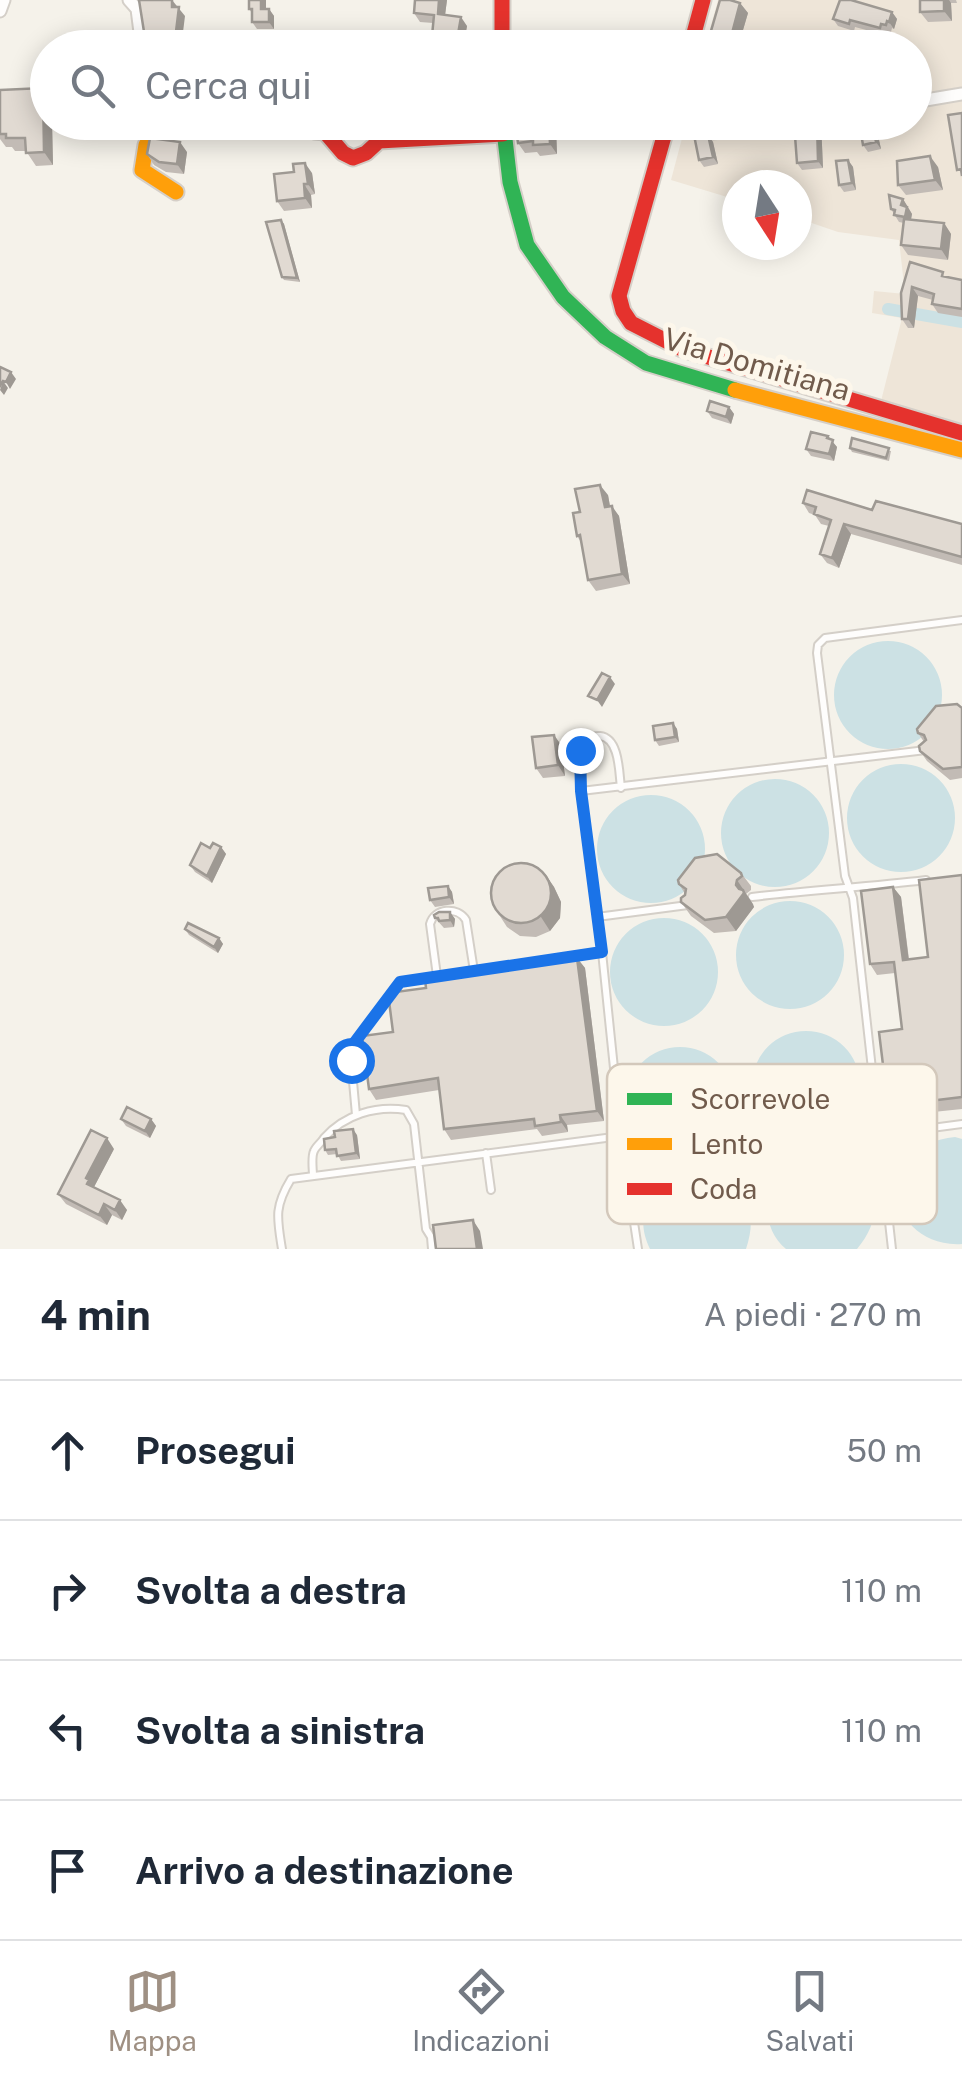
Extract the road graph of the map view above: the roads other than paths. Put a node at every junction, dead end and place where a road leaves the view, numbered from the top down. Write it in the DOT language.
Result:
graph roads {
  1 [pos="4,0"];
  2 [pos="129,0"];
  3 [pos="502,0"];
  4 [pos="703,0"];
  5 [pos="0,11"];
  6 [pos="140,30"];
  7 [pos="502,30"];
  8 [pos="695,30"];
  9 [pos="962,94"];
  10 [pos="932,99"];
  11 [pos="149,140"];
  12 [pos="332,140"];
  13 [pos="379,140"];
  14 [pos="505,140"];
  15 [pos="664,140"];
  16 [pos="176,192"];
  17 [pos="962,433"];
  18 [pos="962,450"];
  19 [pos="962,620"];
  20 [pos="926,750"];
  21 [pos="830,763"];
  22 [pos="621,788"];
  23 [pos="581,791"];
  24 [pos="942,878"];
  25 [pos="849,888"];
  26 [pos="752,898"];
  27 [pos="689,905"];
  28 [pos="598,916"];
  29 [pos="602,952"];
  30 [pos="474,971"];
  31 [pos="437,976"];
  32 [pos="614,1064"];
  33 [pos="871,1064"];
  34 [pos="356,1114"];
  35 [pos="962,1124"];
  36 [pos="937,1127"];
  37 [pos="607,1138"];
  38 [pos="486,1153"];
  39 [pos="419,1161"];
  40 [pos="312,1176"];
  41 [pos="491,1190"];
  42 [pos="635,1224"];
  43 [pos="889,1224"];
  44 [pos="282,1249"];
  45 [pos="432,1249"];
  46 [pos="638,1249"];
  47 [pos="892,1249"];
  1 -- 5 [label="street"];
  2 -- 6 [label="street"];
  3 -- 7 [label="street"];
  4 -- 8 [label="street"];
  9 -- 10 [label="street"];
  11 -- 16 [label="street"];
  12 -- 13 [label="street"];
  14 -- 18 [label="street, Via Domitiana"];
  15 -- 17 [label="street"];
  19 -- 21 [label="lane"];
  20 -- 21 [label="lane"];
  21 -- 22 [label="lane"];
  21 -- 25 [label="lane"];
  22 -- 23 [label="lane"];
  22 -- 23 [label="lane"];
  23 -- 28 [label="lane"];
  24 -- 25 [label="lane"];
  25 -- 26 [label="lane"];
  25 -- 33 [label="lane"];
  27 -- 28 [label="lane"];
  28 -- 29 [label="lane"];
  29 -- 30 [label="lane"];
  29 -- 32 [label="lane"];
  30 -- 31 [label="lane"];
  30 -- 31 [label="lane"];
  31 -- 34 [label="lane"];
  34 -- 39 [label="lane"];
  34 -- 40 [label="lane"];
  35 -- 36 [label="lane"];
  37 -- 38 [label="lane"];
  38 -- 39 [label="lane"];
  38 -- 41 [label="lane"];
  39 -- 40 [label="lane"];
  39 -- 45 [label="lane"];
  40 -- 44 [label="lane"];
  42 -- 46 [label="lane"];
  43 -- 47 [label="lane"];
}
